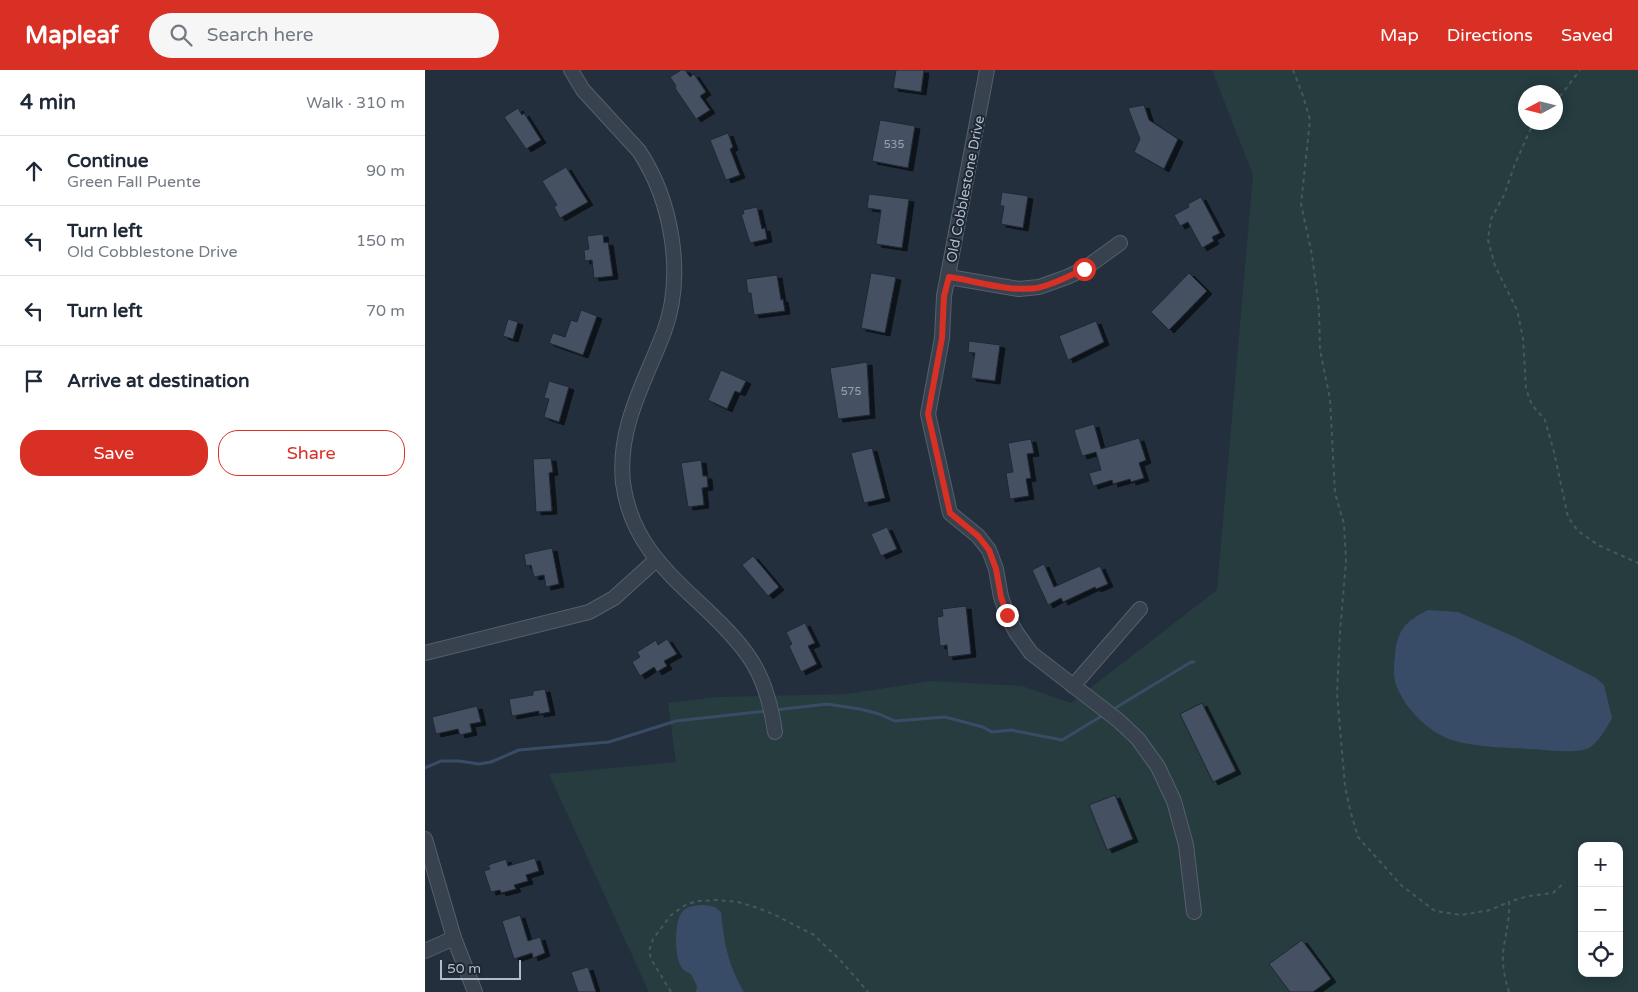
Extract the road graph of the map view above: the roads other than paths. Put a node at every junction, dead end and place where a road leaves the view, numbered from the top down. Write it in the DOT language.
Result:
graph roads {
  1 [pos="571,70"];
  2 [pos="987,70"];
  3 [pos="1120,244"];
  4 [pos="949,277"];
  5 [pos="656,560"];
  6 [pos="1140,609"];
  7 [pos="425,653"];
  8 [pos="1073,686"];
  9 [pos="775,732"];
  10 [pos="425,839"];
  11 [pos="1194,912"];
  12 [pos="454,938"];
  13 [pos="425,951"];
  14 [pos="475,992"];
  1 -- 5 [label="street"];
  2 -- 4 [label="street, Old Cobblestone Drive"];
  3 -- 4 [label="street"];
  4 -- 8 [label="street, Old Cobblestone Drive"];
  5 -- 7 [label="street"];
  5 -- 9 [label="street"];
  6 -- 8 [label="street"];
  8 -- 11 [label="street"];
  10 -- 12 [label="street"];
  12 -- 13 [label="street"];
  12 -- 14 [label="street"];
}
